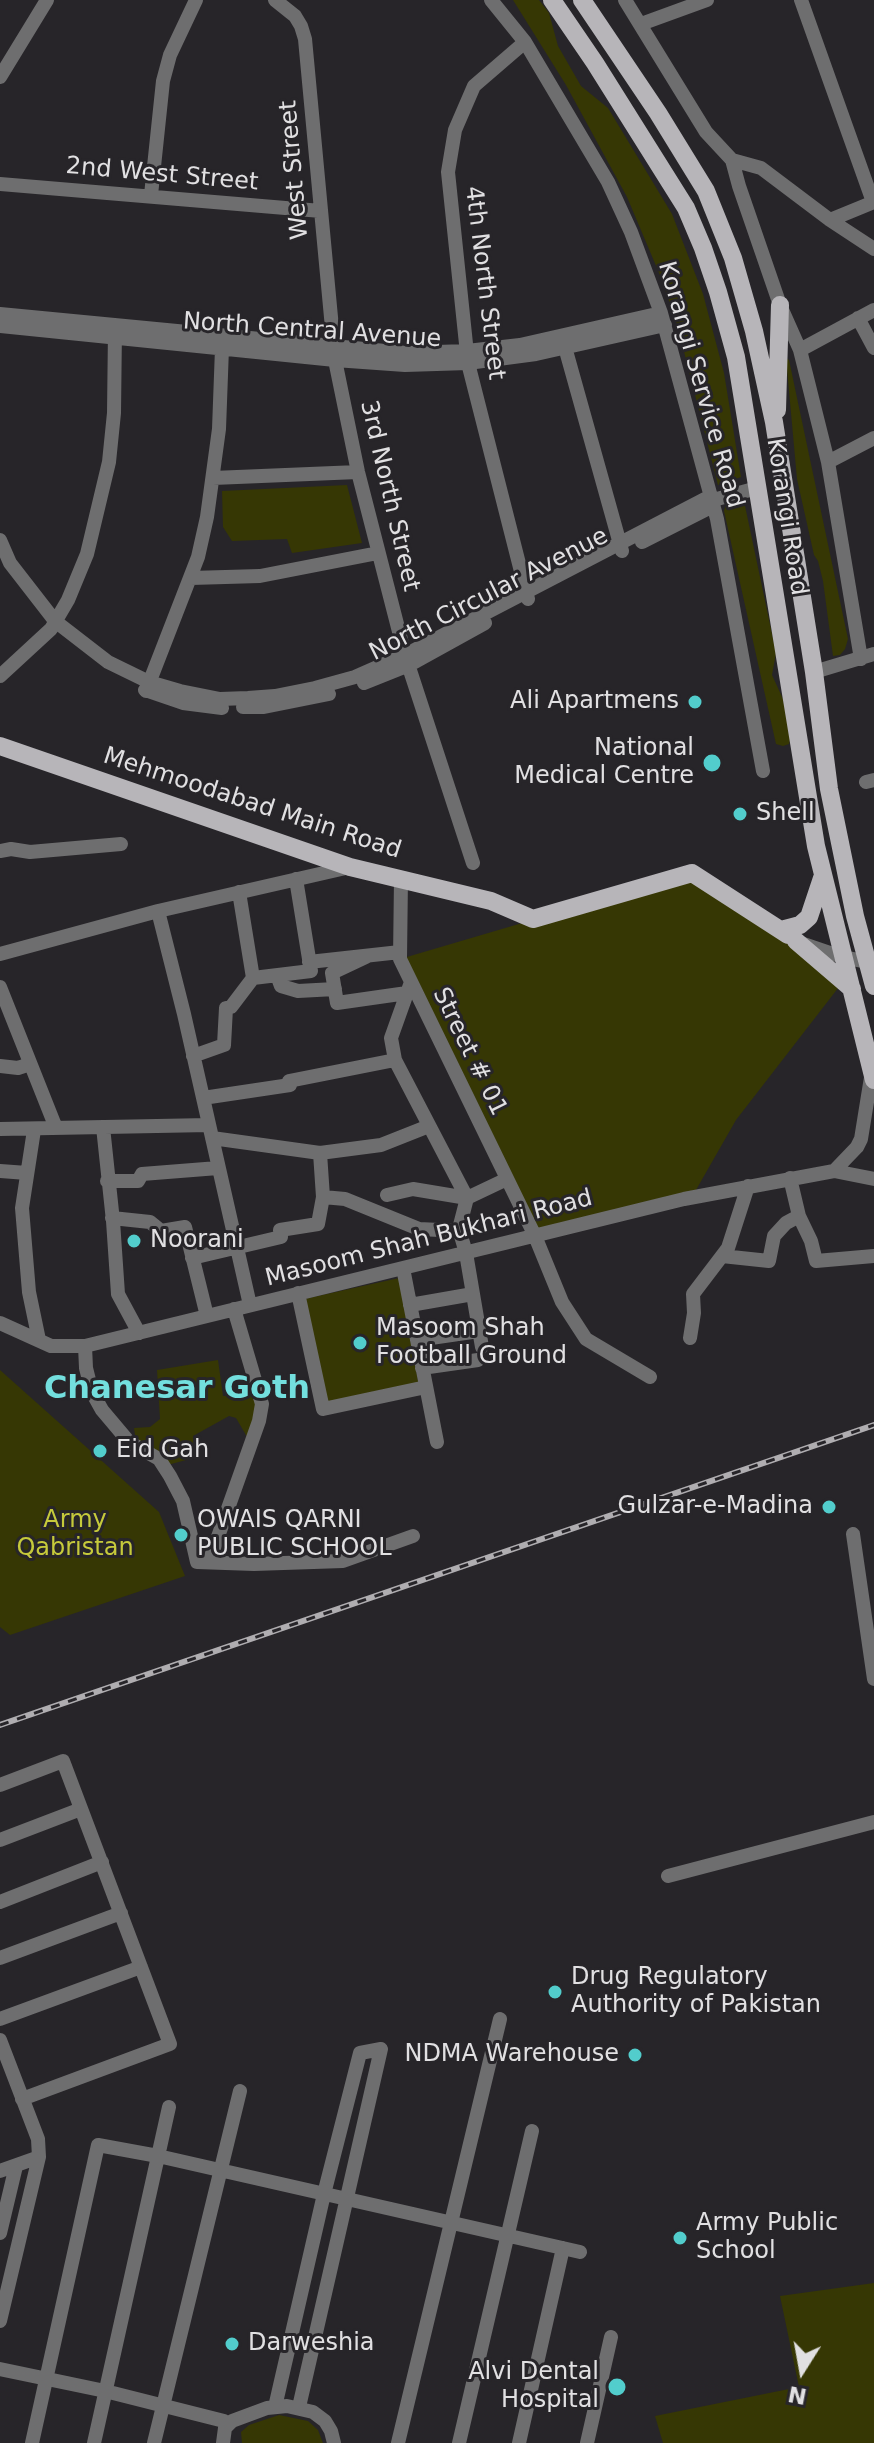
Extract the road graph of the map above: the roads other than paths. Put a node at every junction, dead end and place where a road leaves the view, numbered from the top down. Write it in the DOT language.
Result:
graph roads {
  1 [pos="38,0"];
  2 [pos="47,0"];
  3 [pos="196,0"];
  4 [pos="275,0"];
  5 [pos="491,0"];
  6 [pos="552,0"];
  7 [pos="582,0"];
  8 [pos="625,0"];
  9 [pos="801,0"];
  10 [pos="702,1"];
  11 [pos="641,24"];
  12 [pos="525,42"];
  13 [pos="0,62"];
  14 [pos="0,77"];
  15 [pos="732,160"];
  16 [pos="761,168"];
  17 [pos="0,184"];
  18 [pos="739,186"];
  19 [pos="151,195"];
  20 [pos="873,202"];
  21 [pos="321,211"];
  22 [pos="830,220"];
  23 [pos="874,249"];
  24 [pos="780,305"];
  25 [pos="874,310"];
  26 [pos="0,314"];
  27 [pos="858,318"];
  28 [pos="663,319"];
  29 [pos="0,326"];
  30 [pos="115,330"];
  31 [pos="564,342"];
  32 [pos="222,348"];
  33 [pos="874,348"];
  34 [pos="800,350"];
  35 [pos="335,353"];
  36 [pos="468,357"];
  37 [pos="774,422"];
  38 [pos="874,438"];
  39 [pos="828,462"];
  40 [pos="358,472"];
  41 [pos="213,478"];
  42 [pos="757,488"];
  43 [pos="713,501"];
  44 [pos="0,540"];
  45 [pos="620,548"];
  46 [pos="378,553"];
  47 [pos="0,559"];
  48 [pos="191,578"];
  49 [pos="526,596"];
  50 [pos="53,625"];
  51 [pos="868,657"];
  52 [pos="407,660"];
  53 [pos="814,672"];
  54 [pos="0,676"];
  55 [pos="148,687"];
  56 [pos="0,746"];
  57 [pos="763,771"];
  58 [pos="121,844"];
  59 [pos="0,851"];
  60 [pos="473,863"];
  61 [pos="350,867"];
  62 [pos="824,873"];
  63 [pos="401,878"];
  64 [pos="296,879"];
  65 [pos="239,892"];
  66 [pos="158,911"];
  67 [pos="788,936"];
  68 [pos="400,952"];
  69 [pos="0,954"];
  70 [pos="368,956"];
  71 [pos="842,957"];
  72 [pos="309,962"];
  73 [pos="870,962"];
  74 [pos="277,975"];
  75 [pos="253,978"];
  76 [pos="874,986"];
  77 [pos="0,987"];
  78 [pos="409,988"];
  79 [pos="335,989"];
  80 [pos="852,989"];
  81 [pos="193,1056"];
  82 [pos="395,1060"];
  83 [pos="30,1064"];
  84 [pos="0,1066"];
  85 [pos="873,1076"];
  86 [pos="203,1098"];
  87 [pos="429,1126"];
  88 [pos="103,1127"];
  89 [pos="56,1128"];
  90 [pos="0,1129"];
  91 [pos="34,1130"];
  92 [pos="210,1132"];
  93 [pos="320,1153"];
  94 [pos="218,1168"];
  95 [pos="0,1171"];
  96 [pos="834,1171"];
  97 [pos="27,1173"];
  98 [pos="790,1178"];
  99 [pos="507,1179"];
  100 [pos="874,1179"];
  101 [pos="107,1181"];
  102 [pos="748,1186"];
  103 [pos="387,1195"];
  104 [pos="323,1197"];
  105 [pos="467,1198"];
  106 [pos="799,1216"];
  107 [pos="112,1218"];
  108 [pos="460,1231"];
  109 [pos="535,1236"];
  110 [pos="237,1247"];
  111 [pos="466,1253"];
  112 [pos="722,1256"];
  113 [pos="874,1256"];
  114 [pos="192,1258"];
  115 [pos="403,1268"];
  116 [pos="298,1293"];
  117 [pos="473,1294"];
  118 [pos="250,1305"];
  119 [pos="410,1305"];
  120 [pos="234,1309"];
  121 [pos="207,1316"];
  122 [pos="0,1323"];
  123 [pos="479,1331"];
  124 [pos="139,1333"];
  125 [pos="690,1338"];
  126 [pos="39,1340"];
  127 [pos="417,1340"];
  128 [pos="85,1346"];
  129 [pos="422,1368"];
  130 [pos="650,1377"];
  131 [pos="426,1387"];
  132 [pos="437,1442"];
  133 [pos="853,1534"];
  134 [pos="413,1536"];
  135 [pos="209,1562"];
  136 [pos="874,1679"];
  137 [pos="0,1785"];
  138 [pos="81,1809"];
  139 [pos="874,1822"];
  140 [pos="0,1840"];
  141 [pos="102,1862"];
  142 [pos="668,1876"];
  143 [pos="0,1902"];
  144 [pos="121,1913"];
  145 [pos="0,1958"];
  146 [pos="141,1967"];
  147 [pos="0,2019"];
  148 [pos="500,2019"];
  149 [pos="0,2040"];
  150 [pos="240,2091"];
  151 [pos="22,2099"];
  152 [pos="169,2107"];
  153 [pos="532,2131"];
  154 [pos="158,2156"];
  155 [pos="39,2157"];
  156 [pos="16,2166"];
  157 [pos="222,2170"];
  158 [pos="0,2171"];
  159 [pos="324,2194"];
  160 [pos="346,2199"];
  161 [pos="450,2223"];
  162 [pos="0,2233"];
  163 [pos="507,2236"];
  164 [pos="563,2248"];
  165 [pos="580,2252"];
  166 [pos="0,2321"];
  167 [pos="611,2337"];
  168 [pos="0,2369"];
  169 [pos="47,2377"];
  170 [pos="105,2391"];
  171 [pos="163,2406"];
  172 [pos="275,2407"];
  173 [pos="299,2407"];
  174 [pos="228,2424"];
  175 [pos="32,2443"];
  176 [pos="94,2443"];
  177 [pos="154,2443"];
  178 [pos="223,2443"];
  179 [pos="334,2443"];
  180 [pos="398,2443"];
  181 [pos="459,2443"];
  182 [pos="519,2443"];
  183 [pos="587,2443"];
  1 -- 13 [label="street"];
  2 -- 14 [label="street"];
  3 -- 19 [label="street"];
  4 -- 21 [label="street, West Street"];
  5 -- 12 [label="street, Korangi Service Road"];
  6 -- 42 [label="main road, Korangi Road"];
  7 -- 37 [label="main road, Korangi Road"];
  8 -- 11 [label="street"];
  9 -- 20 [label="street"];
  10 -- 11 [label="street"];
  11 -- 15 [label="street"];
  12 -- 28 [label="street, Korangi Service Road"];
  12 -- 36 [label="street, 4th North Street"];
  15 -- 16 [label="street"];
  15 -- 18 [label="street"];
  16 -- 18 [label="street"];
  16 -- 22 [label="street"];
  17 -- 19 [label="street, 2nd West Street"];
  18 -- 24 [label="street"];
  19 -- 21 [label="street, 2nd West Street"];
  20 -- 22 [label="street"];
  21 -- 35 [label="street, West Street"];
  22 -- 23 [label="street"];
  24 -- 34 [label="street"];
  24 -- 37 [label="main road"];
  25 -- 27 [label="street"];
  26 -- 30 [label="street, North Central Avenue"];
  27 -- 33 [label="street"];
  27 -- 34 [label="street"];
  28 -- 31 [label="street, North Central Avenue"];
  28 -- 43 [label="street, Korangi Service Road"];
  29 -- 30 [label="street, North Central Avenue"];
  30 -- 32 [label="street, North Central Avenue"];
  30 -- 35 [label="street, North Central Avenue"];
  30 -- 50 [label="street"];
  31 -- 36 [label="street, North Central Avenue"];
  31 -- 45 [label="street"];
  32 -- 35 [label="street, North Central Avenue"];
  32 -- 41 [label="street"];
  34 -- 39 [label="street"];
  35 -- 36 [label="street, North Central Avenue"];
  35 -- 40 [label="street, 3rd North Street"];
  36 -- 49 [label="street, 4th North Street"];
  37 -- 53 [label="main road, Korangi Road"];
  38 -- 39 [label="street"];
  39 -- 51 [label="street"];
  40 -- 41 [label="street"];
  40 -- 46 [label="street, 3rd North Street"];
  41 -- 48 [label="street"];
  42 -- 43 [label="street, North Circular Avenue"];
  42 -- 62 [label="main road, Korangi Road"];
  43 -- 45 [label="street, North Circular Avenue"];
  43 -- 57 [label="street, Korangi Service Road"];
  44 -- 50 [label="street"];
  45 -- 49 [label="street, North Circular Avenue"];
  46 -- 48 [label="street"];
  46 -- 52 [label="street, 3rd North Street"];
  47 -- 50 [label="street"];
  48 -- 55 [label="street"];
  49 -- 52 [label="street, North Circular Avenue"];
  50 -- 54 [label="street"];
  50 -- 55 [label="street, North Circular Avenue"];
  51 -- 53 [label="street"];
  52 -- 55 [label="street, North Circular Avenue"];
  52 -- 60 [label="street, 3rd North Street"];
  53 -- 73 [label="main road, Korangi Road"];
  56 -- 61 [label="main road, Mehmoodabad Main Road"];
  58 -- 59 [label="street"];
  61 -- 63 [label="main road, Mehmoodabad Main Road"];
  61 -- 64 [label="street"];
  62 -- 67 [label="main road"];
  62 -- 71 [label="main road, Korangi Road"];
  63 -- 67 [label="main road, Mehmoodabad Main Road"];
  63 -- 68 [label="street, Street # 01"];
  64 -- 65 [label="street"];
  64 -- 72 [label="street"];
  65 -- 66 [label="street"];
  65 -- 75 [label="street"];
  66 -- 69 [label="street"];
  66 -- 81 [label="street"];
  67 -- 71 [label="street"];
  67 -- 80 [label="main road, Mehmoodabad Main Road"];
  68 -- 70 [label="street"];
  68 -- 78 [label="street, Street # 01"];
  70 -- 72 [label="street"];
  70 -- 79 [label="street"];
  71 -- 73 [label="street"];
  71 -- 80 [label="main road, Korangi Road"];
  72 -- 74 [label="street"];
  73 -- 76 [label="main road, Korangi Road"];
  74 -- 75 [label="street"];
  74 -- 79 [label="street"];
  75 -- 81 [label="street"];
  77 -- 83 [label="street"];
  78 -- 79 [label="street"];
  78 -- 82 [label="street"];
  78 -- 99 [label="street, Street # 01"];
  80 -- 85 [label="main road, Korangi Road"];
  81 -- 86 [label="street"];
  82 -- 86 [label="street"];
  82 -- 87 [label="street"];
  83 -- 84 [label="street"];
  83 -- 89 [label="street"];
  85 -- 96 [label="street"];
  86 -- 92 [label="street"];
  87 -- 93 [label="street"];
  87 -- 105 [label="street"];
  88 -- 89 [label="street"];
  88 -- 92 [label="street"];
  88 -- 101 [label="street"];
  89 -- 91 [label="street"];
  90 -- 91 [label="street"];
  91 -- 97 [label="street"];
  92 -- 93 [label="street"];
  92 -- 94 [label="street"];
  93 -- 104 [label="street"];
  94 -- 101 [label="street"];
  94 -- 110 [label="street"];
  95 -- 97 [label="street"];
  96 -- 98 [label="street, Masoom Shah Bukhari Road"];
  96 -- 100 [label="street, Masoom Shah Bukhari Road"];
  97 -- 126 [label="street"];
  98 -- 102 [label="street, Masoom Shah Bukhari Road"];
  98 -- 106 [label="street"];
  99 -- 105 [label="street"];
  99 -- 109 [label="street, Street # 01"];
  101 -- 107 [label="street"];
  102 -- 109 [label="street, Masoom Shah Bukhari Road"];
  102 -- 112 [label="street"];
  103 -- 105 [label="street"];
  104 -- 108 [label="street"];
  104 -- 110 [label="street"];
  105 -- 108 [label="street"];
  106 -- 112 [label="street"];
  106 -- 113 [label="street"];
  107 -- 114 [label="street"];
  107 -- 124 [label="street"];
  108 -- 111 [label="street"];
  109 -- 111 [label="street, Masoom Shah Bukhari Road"];
  109 -- 130 [label="street, Street # 01"];
  110 -- 114 [label="street"];
  110 -- 118 [label="street"];
  111 -- 115 [label="street, Masoom Shah Bukhari Road"];
  111 -- 117 [label="street"];
  112 -- 125 [label="street"];
  114 -- 121 [label="street"];
  115 -- 116 [label="street, Masoom Shah Bukhari Road"];
  115 -- 119 [label="street"];
  116 -- 118 [label="street, Masoom Shah Bukhari Road"];
  116 -- 131 [label="street"];
  117 -- 119 [label="street"];
  117 -- 123 [label="street"];
  118 -- 120 [label="street, Masoom Shah Bukhari Road"];
  119 -- 127 [label="street"];
  120 -- 121 [label="street, Masoom Shah Bukhari Road"];
  120 -- 135 [label="street"];
  121 -- 124 [label="street, Masoom Shah Bukhari Road"];
  122 -- 126 [label="street, Masoom Shah Bukhari Road"];
  123 -- 127 [label="street"];
  123 -- 129 [label="street"];
  124 -- 128 [label="street, Masoom Shah Bukhari Road"];
  126 -- 128 [label="street, Masoom Shah Bukhari Road"];
  127 -- 129 [label="street"];
  128 -- 135 [label="street"];
  129 -- 131 [label="street"];
  131 -- 132 [label="street"];
  133 -- 136 [label="street"];
  134 -- 135 [label="street"];
  137 -- 138 [label="street"];
  138 -- 140 [label="street"];
  138 -- 141 [label="street"];
  139 -- 142 [label="street"];
  141 -- 143 [label="street"];
  141 -- 144 [label="street"];
  144 -- 145 [label="street"];
  144 -- 146 [label="street"];
  146 -- 147 [label="street"];
  146 -- 151 [label="street"];
  148 -- 161 [label="street"];
  149 -- 151 [label="street"];
  150 -- 157 [label="street"];
  151 -- 155 [label="street"];
  152 -- 154 [label="street"];
  153 -- 163 [label="street"];
  154 -- 157 [label="street"];
  154 -- 169 [label="street"];
  154 -- 170 [label="street"];
  155 -- 156 [label="street"];
  155 -- 166 [label="street"];
  156 -- 158 [label="street"];
  156 -- 162 [label="street"];
  157 -- 159 [label="street"];
  157 -- 171 [label="street"];
  159 -- 160 [label="street"];
  159 -- 160 [label="street"];
  159 -- 172 [label="street"];
  160 -- 161 [label="street"];
  160 -- 173 [label="street"];
  161 -- 163 [label="street"];
  161 -- 180 [label="street"];
  163 -- 164 [label="street"];
  163 -- 181 [label="street"];
  164 -- 165 [label="street"];
  164 -- 182 [label="street"];
  167 -- 183 [label="street"];
  168 -- 169 [label="street"];
  169 -- 170 [label="street"];
  169 -- 175 [label="street"];
  170 -- 171 [label="street"];
  170 -- 176 [label="street"];
  171 -- 174 [label="street"];
  171 -- 177 [label="street"];
  172 -- 173 [label="street"];
  172 -- 174 [label="street"];
  173 -- 179 [label="street"];
  174 -- 178 [label="street"];
}
